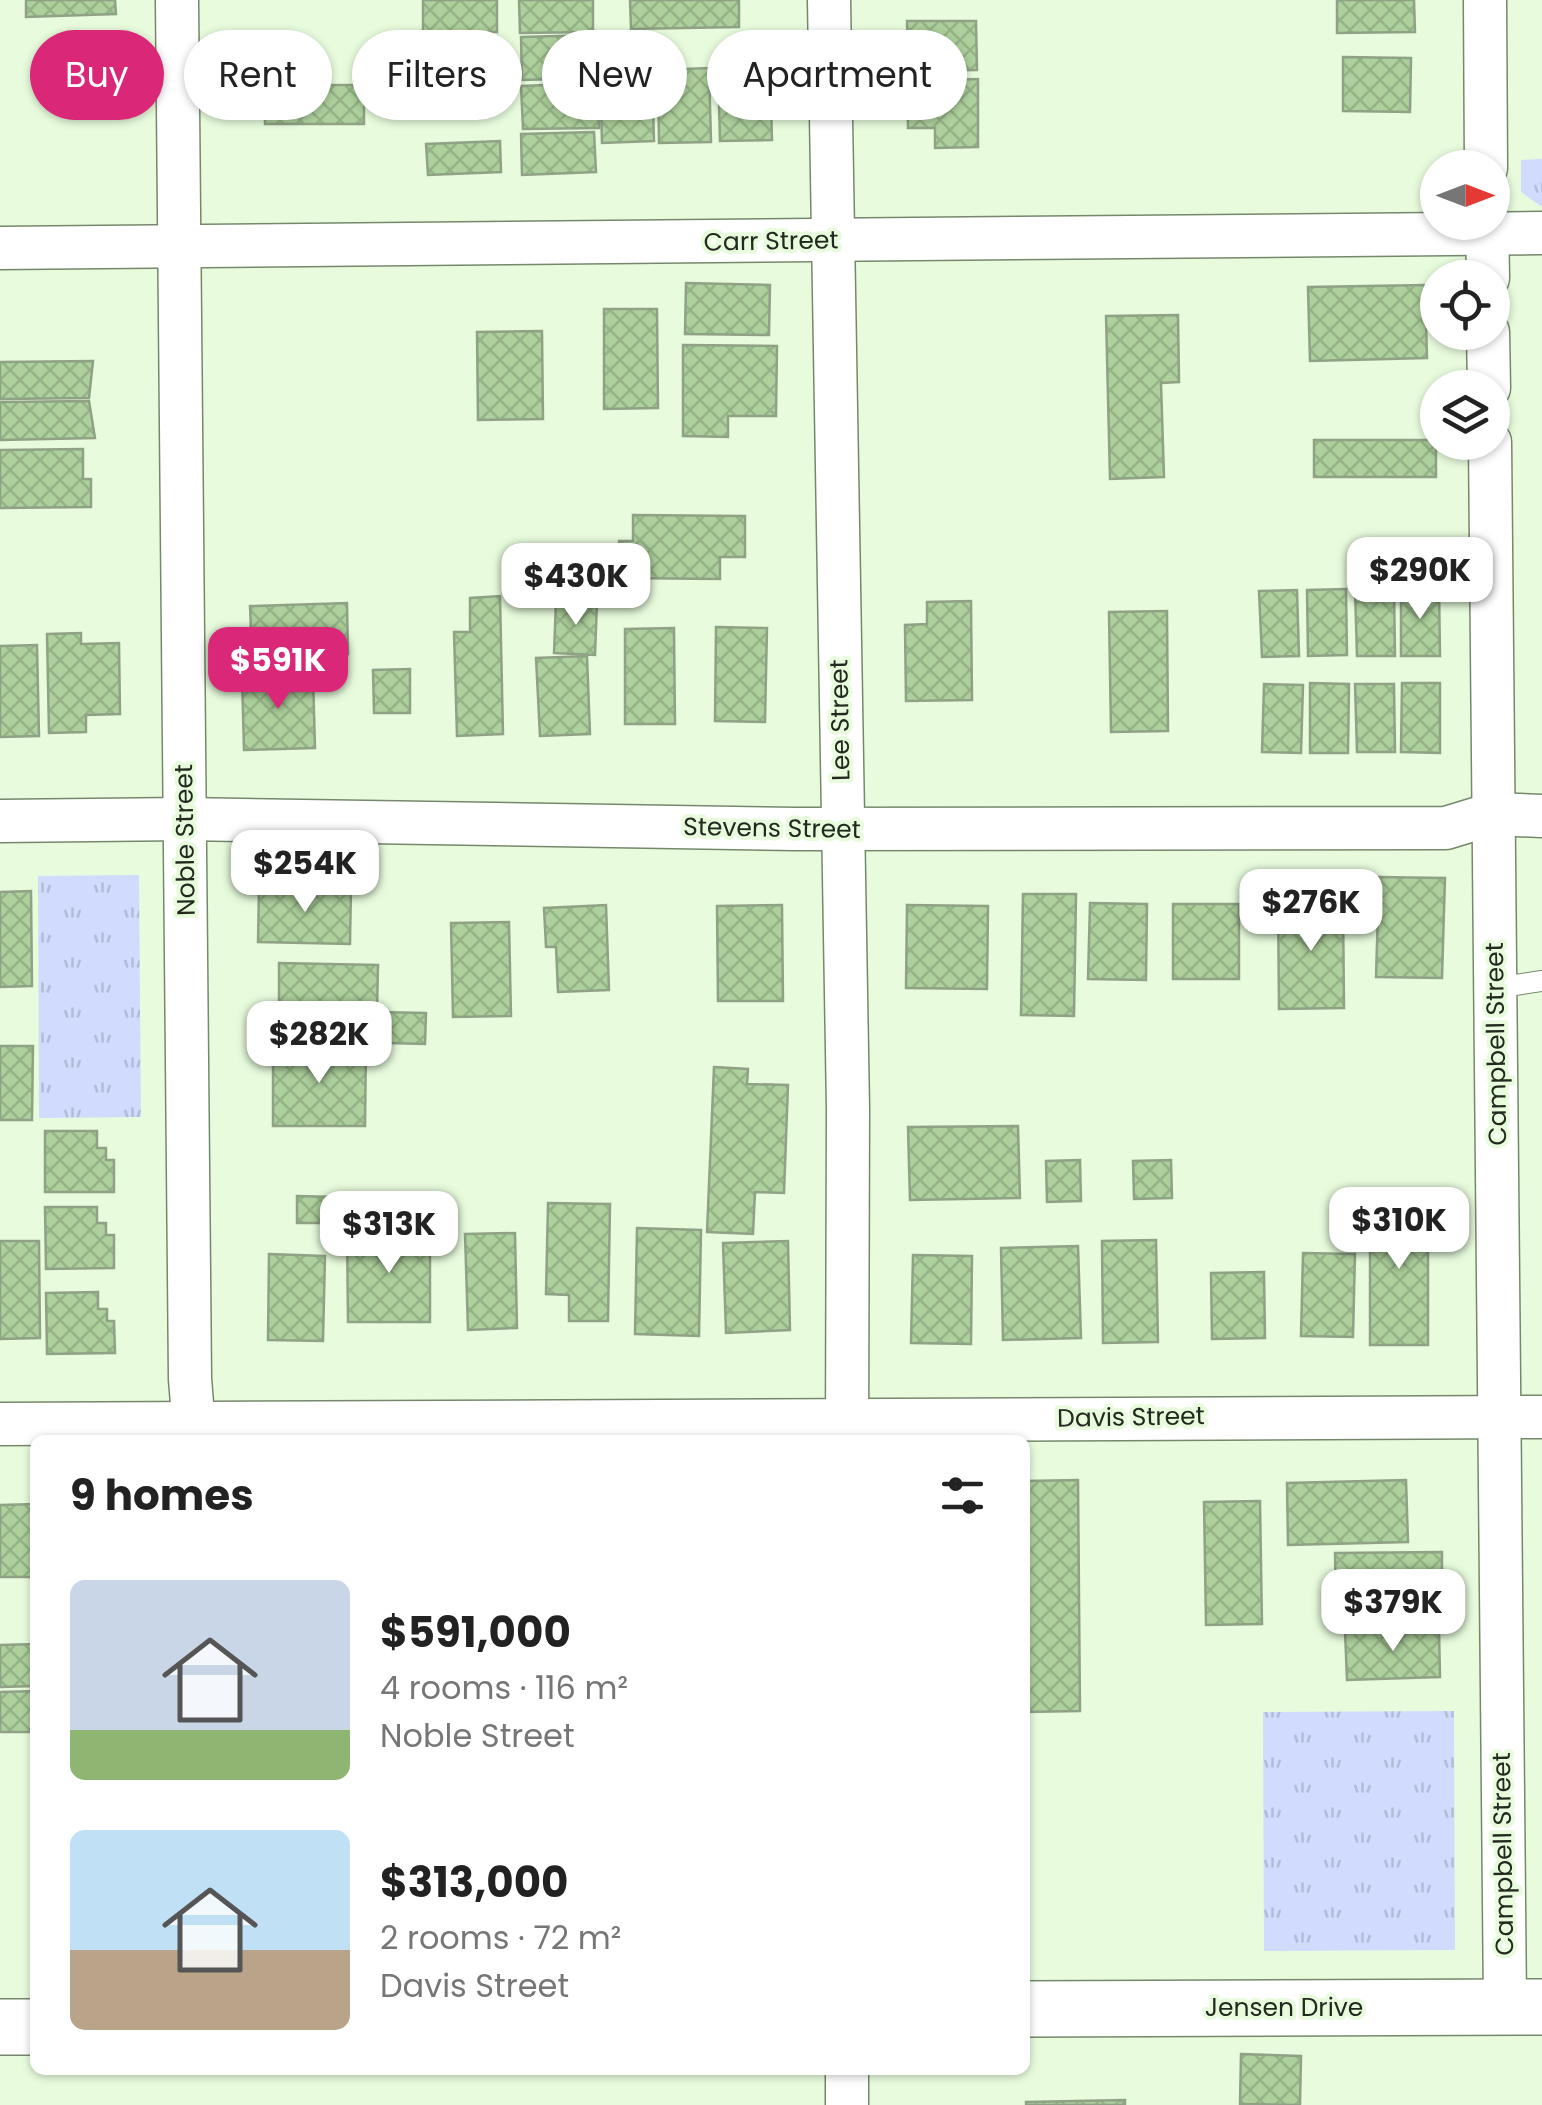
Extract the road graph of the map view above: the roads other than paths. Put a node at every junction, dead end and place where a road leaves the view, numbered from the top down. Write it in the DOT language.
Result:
graph roads {
  1 [pos="177,0"];
  2 [pos="828,0"];
  3 [pos="1485,0"];
  4 [pos="1486,150"];
  5 [pos="1542,233"];
  6 [pos="832,240"];
  7 [pos="1487,245"];
  8 [pos="178,247"];
  9 [pos="0,248"];
  10 [pos="1490,460"];
  11 [pos="1492,814"];
  12 [pos="1542,816"];
  13 [pos="184,819"];
  14 [pos="0,821"];
  15 [pos="842,829"];
  16 [pos="1542,980"];
  17 [pos="1495,988"];
  18 [pos="1499,1416"];
  19 [pos="1542,1417"];
  20 [pos="0,1424"];
  21 [pos="847,1430"];
  22 [pos="193,1433"];
  23 [pos="1524,2006"];
  24 [pos="1030,2009"];
  25 [pos="0,2027"];
  26 [pos="30,2027"];
  27 [pos="847,2075"];
  28 [pos="847,2105"];
  1 -- 8 [label="street, Noble Street"];
  2 -- 6 [label="street, Lee Street"];
  3 -- 4 [label="street"];
  5 -- 7 [label="street, Carr Street"];
  6 -- 7 [label="street, Carr Street"];
  6 -- 8 [label="street, Carr Street"];
  6 -- 15 [label="street, Lee Street"];
  8 -- 9 [label="street, Carr Street"];
  8 -- 13 [label="street, Noble Street"];
  10 -- 11 [label="street, Campbell Street"];
  11 -- 12 [label="street, Stevens Street"];
  11 -- 15 [label="street, Stevens Street"];
  11 -- 17 [label="street, Campbell Street"];
  13 -- 14 [label="street, Stevens Street"];
  13 -- 15 [label="street, Stevens Street"];
  13 -- 22 [label="street, Noble Street"];
  15 -- 21 [label="street, Lee Street"];
  16 -- 17 [label="lane"];
  17 -- 18 [label="street, Campbell Street"];
  18 -- 19 [label="street, Davis Street"];
  18 -- 21 [label="street, Davis Street"];
  18 -- 23 [label="street, Campbell Street"];
  20 -- 22 [label="street, Davis Street"];
  21 -- 22 [label="street, Davis Street"];
  23 -- 24 [label="main road, Jensen Drive"];
  25 -- 26 [label="main road"];
  27 -- 28 [label="street"];
}
